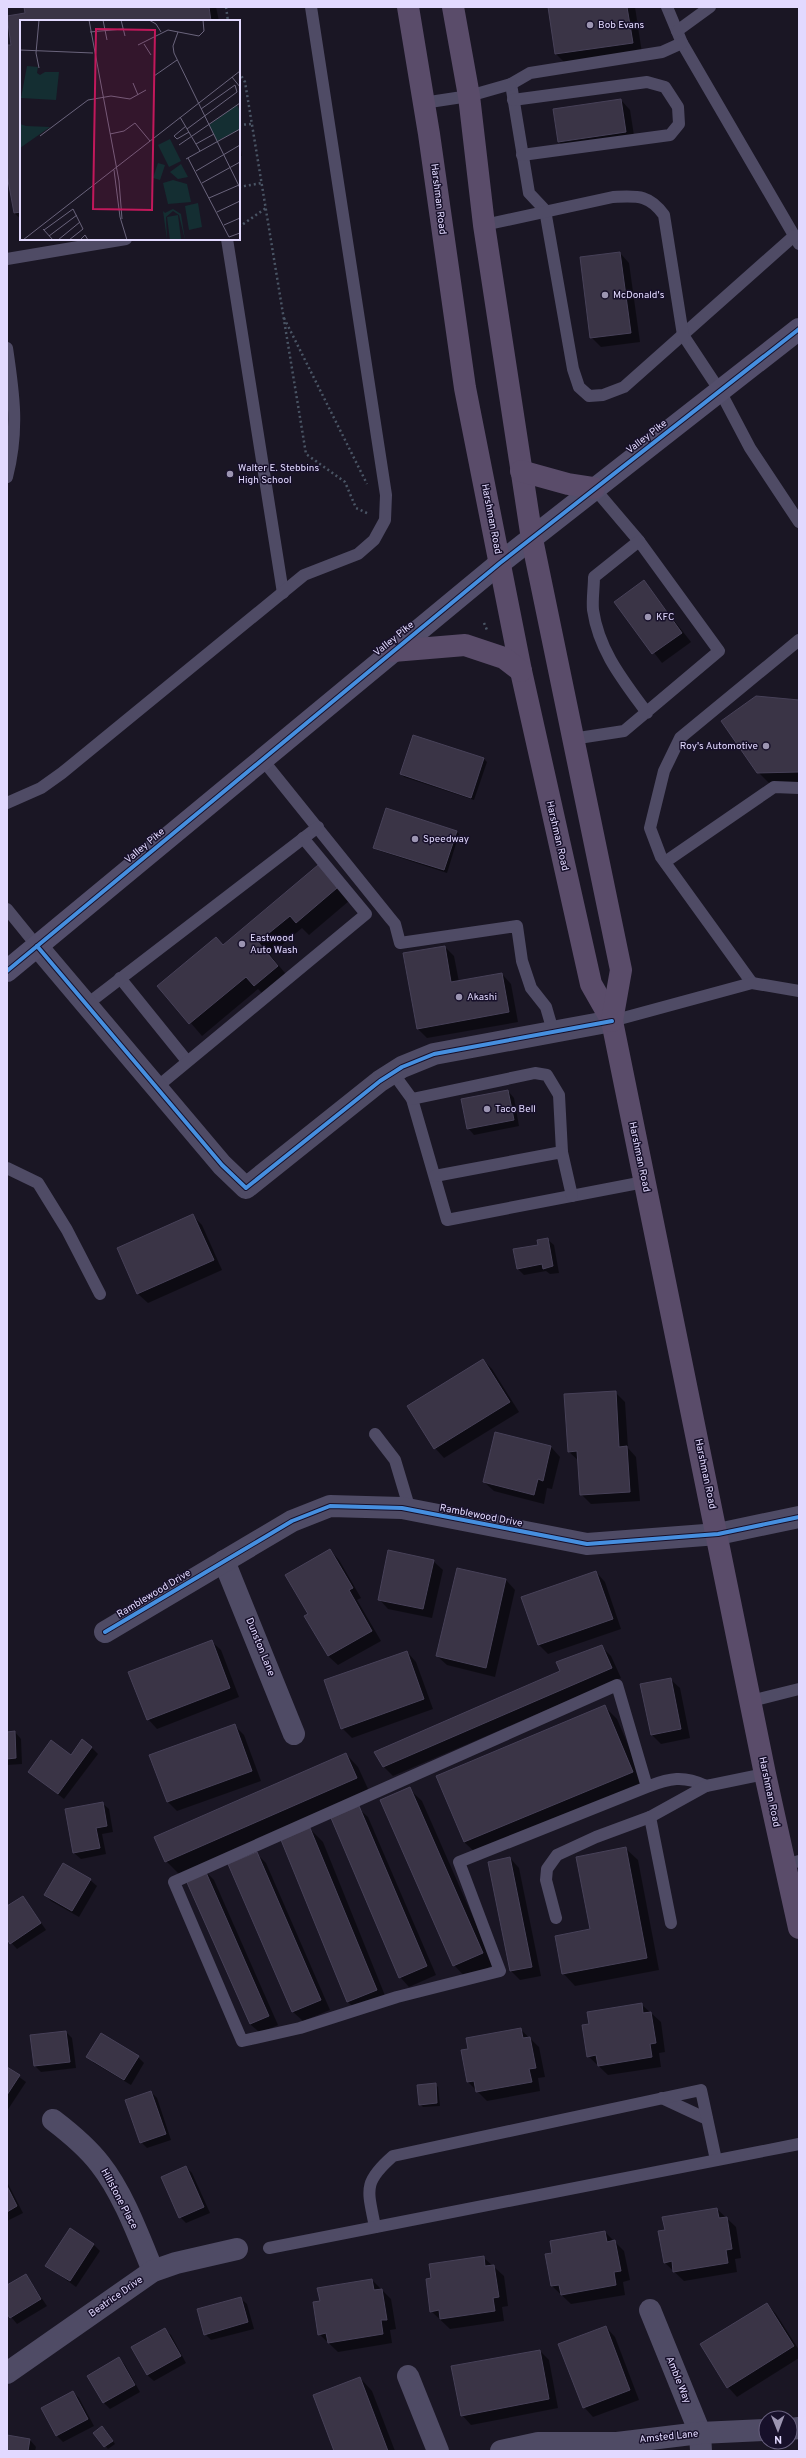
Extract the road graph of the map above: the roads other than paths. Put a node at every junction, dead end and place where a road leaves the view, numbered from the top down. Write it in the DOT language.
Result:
graph roads {
  1 [pos="311,7"];
  2 [pos="408,7"];
  3 [pos="453,7"];
  4 [pos="667,7"];
  5 [pos="710,7"];
  6 [pos="677,31"];
  7 [pos="682,43"];
  8 [pos="511,84"];
  9 [pos="469,96"];
  10 [pos="513,100"];
  11 [pos="423,102"];
  12 [pos="522,155"];
  13 [pos="545,210"];
  14 [pos="484,225"];
  15 [pos="120,240"];
  16 [pos="227,240"];
  17 [pos="796,240"];
  18 [pos="7,259"];
  19 [pos="798,332"];
  20 [pos="683,335"];
  21 [pos="7,348"];
  22 [pos="720,391"];
  23 [pos="521,471"];
  24 [pos="7,477"];
  25 [pos="594,488"];
  26 [pos="799,522"];
  27 [pos="532,540"];
  28 [pos="639,541"];
  29 [pos="500,563"];
  30 [pos="283,593"];
  31 [pos="799,640"];
  32 [pos="393,651"];
  33 [pos="521,671"];
  34 [pos="647,712"];
  35 [pos="572,739"];
  36 [pos="262,759"];
  37 [pos="799,788"];
  38 [pos="7,803"];
  39 [pos="318,827"];
  40 [pos="303,838"];
  41 [pos="665,862"];
  42 [pos="7,910"];
  43 [pos="37,946"];
  44 [pos="7,971"];
  45 [pos="120,978"];
  46 [pos="752,984"];
  47 [pos="799,991"];
  48 [pos="86,1005"];
  49 [pos="612,1021"];
  50 [pos="554,1031"];
  51 [pos="187,1061"];
  52 [pos="393,1073"];
  53 [pos="157,1087"];
  54 [pos="412,1099"];
  55 [pos="562,1152"];
  56 [pos="7,1168"];
  57 [pos="435,1176"];
  58 [pos="644,1182"];
  59 [pos="572,1196"];
  60 [pos="100,1294"];
  61 [pos="375,1434"];
  62 [pos="410,1510"];
  63 [pos="799,1517"];
  64 [pos="718,1534"];
  65 [pos="224,1561"];
  66 [pos="105,1632"];
  67 [pos="799,1690"];
  68 [pos="751,1701"];
  69 [pos="294,1734"];
  70 [pos="765,1774"];
  71 [pos="706,1786"];
  72 [pos="647,1787"];
  73 [pos="650,1817"];
  74 [pos="792,1863"];
  75 [pos="556,1918"];
  76 [pos="671,1923"];
  77 [pos="799,1928"];
  78 [pos="662,2098"];
  79 [pos="707,2119"];
  80 [pos="53,2120"];
  81 [pos="799,2144"];
  82 [pos="716,2160"];
  83 [pos="374,2227"];
  84 [pos="269,2248"];
  85 [pos="236,2249"];
  86 [pos="153,2271"];
  87 [pos="650,2310"];
  88 [pos="7,2373"];
  89 [pos="408,2376"];
  90 [pos="758,2431"];
  91 [pos="701,2442"];
  92 [pos="438,2451"];
  93 [pos="501,2451"];
  1 -- 30 [label="lane"];
  2 -- 11 [label="main road, Harshman Road"];
  3 -- 9 [label="main road, Harshman Road"];
  4 -- 6 [label="lane"];
  5 -- 6 [label="lane"];
  6 -- 7 [label="lane"];
  7 -- 8 [label="lane"];
  7 -- 17 [label="lane"];
  8 -- 9 [label="lane"];
  8 -- 10 [label="lane"];
  9 -- 11 [label="lane"];
  9 -- 14 [label="main road, Harshman Road"];
  10 -- 12 [label="lane"];
  10 -- 12 [label="lane"];
  11 -- 29 [label="main road, Harshman Road"];
  12 -- 13 [label="lane"];
  13 -- 14 [label="lane"];
  13 -- 20 [label="lane"];
  13 -- 20 [label="lane"];
  14 -- 23 [label="main road, Harshman Road"];
  15 -- 18 [label="lane"];
  16 -- 30 [label="lane"];
  17 -- 20 [label="lane"];
  19 -- 22 [label="street, Valley Pike"];
  20 -- 22 [label="lane"];
  21 -- 24 [label="lane"];
  22 -- 25 [label="street, Valley Pike"];
  22 -- 26 [label="lane"];
  23 -- 25 [label="main road"];
  23 -- 27 [label="main road, Harshman Road"];
  25 -- 27 [label="street, Valley Pike"];
  25 -- 28 [label="lane"];
  27 -- 29 [label="street, Valley Pike"];
  27 -- 35 [label="main road, Harshman Road"];
  28 -- 34 [label="lane"];
  28 -- 34 [label="lane"];
  29 -- 32 [label="street, Valley Pike"];
  29 -- 33 [label="main road, Harshman Road"];
  30 -- 38 [label="lane"];
  31 -- 41 [label="lane"];
  32 -- 33 [label="main road"];
  32 -- 36 [label="street, Valley Pike"];
  33 -- 49 [label="main road, Harshman Road"];
  34 -- 35 [label="lane"];
  35 -- 49 [label="main road, Harshman Road"];
  36 -- 39 [label="lane"];
  36 -- 43 [label="street, Valley Pike"];
  37 -- 41 [label="lane"];
  39 -- 40 [label="lane"];
  39 -- 50 [label="lane"];
  40 -- 45 [label="lane"];
  40 -- 51 [label="lane"];
  41 -- 46 [label="lane"];
  42 -- 43 [label="lane"];
  43 -- 44 [label="street, Valley Pike"];
  43 -- 48 [label="street"];
  45 -- 48 [label="lane"];
  45 -- 51 [label="lane"];
  46 -- 47 [label="lane"];
  46 -- 49 [label="lane"];
  48 -- 53 [label="street"];
  49 -- 50 [label="street"];
  49 -- 58 [label="main road, Harshman Road"];
  50 -- 52 [label="street"];
  51 -- 53 [label="lane"];
  52 -- 53 [label="street"];
  52 -- 54 [label="lane"];
  54 -- 55 [label="lane"];
  54 -- 57 [label="lane"];
  55 -- 57 [label="lane"];
  55 -- 59 [label="lane"];
  56 -- 60 [label="lane"];
  57 -- 59 [label="lane"];
  58 -- 59 [label="lane"];
  58 -- 64 [label="main road, Harshman Road"];
  61 -- 62 [label="lane"];
  62 -- 64 [label="street, Ramblewood Drive"];
  62 -- 65 [label="street, Ramblewood Drive"];
  63 -- 64 [label="street, Ramblewood Drive"];
  64 -- 68 [label="main road, Harshman Road"];
  65 -- 66 [label="street, Ramblewood Drive"];
  65 -- 69 [label="street, Dunston Lane"];
  67 -- 68 [label="lane"];
  68 -- 70 [label="main road, Harshman Road"];
  70 -- 71 [label="lane"];
  70 -- 74 [label="main road, Harshman Road"];
  71 -- 72 [label="lane"];
  71 -- 73 [label="lane"];
  72 -- 72 [label="lane"];
  73 -- 75 [label="lane"];
  73 -- 76 [label="lane"];
  74 -- 77 [label="main road, Harshman Road"];
  78 -- 79 [label="lane"];
  78 -- 79 [label="lane"];
  78 -- 83 [label="lane"];
  79 -- 82 [label="lane"];
  80 -- 86 [label="street, Hillstone Place"];
  81 -- 82 [label="lane"];
  82 -- 83 [label="lane"];
  83 -- 84 [label="lane"];
  85 -- 86 [label="street, Beatrice Drive"];
  86 -- 88 [label="street, Beatrice Drive"];
  87 -- 91 [label="street, Amble Way"];
  89 -- 92 [label="street"];
  90 -- 91 [label="street, Amsted Lane"];
  91 -- 93 [label="street, Amsted Lane"];
}
